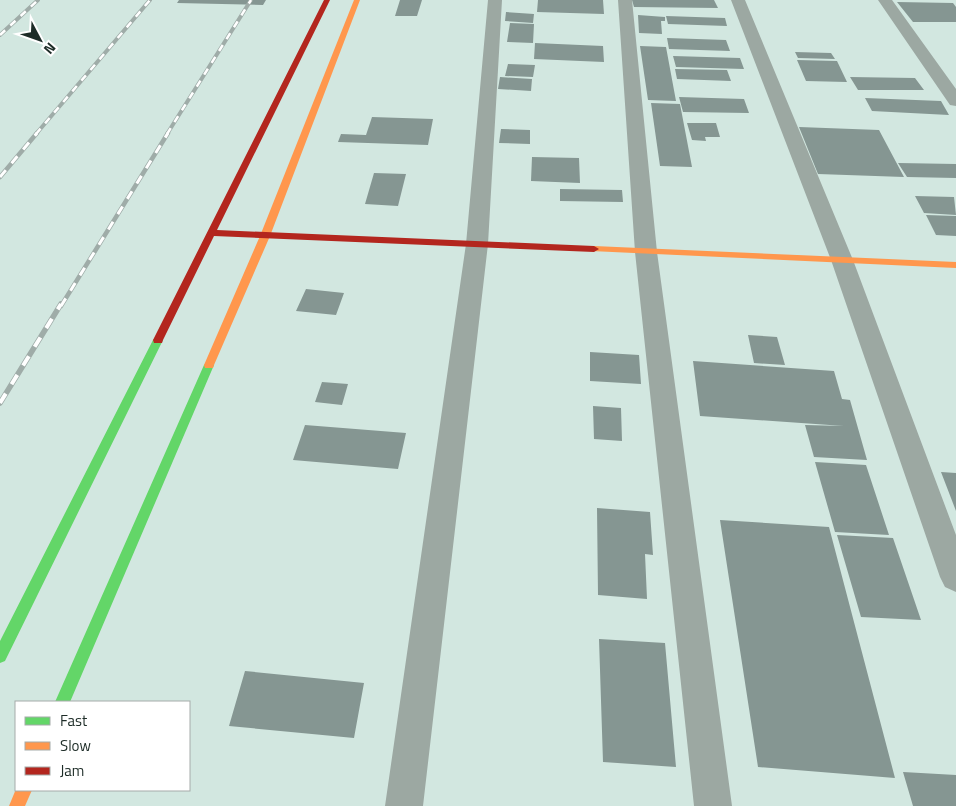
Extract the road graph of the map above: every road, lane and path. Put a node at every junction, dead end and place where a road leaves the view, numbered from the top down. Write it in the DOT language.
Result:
graph roads {
  1 [pos="327,0"];
  2 [pos="357,0"];
  3 [pos="494,0"];
  4 [pos="625,0"];
  5 [pos="738,0"];
  6 [pos="885,0"];
  7 [pos="956,101"];
  8 [pos="211,233"];
  9 [pos="265,236"];
  10 [pos="477,244"];
  11 [pos="646,252"];
  12 [pos="842,260"];
  13 [pos="956,266"];
  14 [pos="956,577"];
  15 [pos="0,656"];
  16 [pos="62,701"];
  17 [pos="24,791"];
  18 [pos="18,806"];
  19 [pos="404,806"];
  20 [pos="713,806"];
  1 -- 8 [label="street"];
  2 -- 9 [label="street"];
  3 -- 10 [label="street"];
  4 -- 11 [label="street"];
  5 -- 12 [label="street"];
  6 -- 7 [label="street"];
  8 -- 9 [label="street"];
  8 -- 15 [label="street"];
  9 -- 10 [label="street"];
  9 -- 16 [label="street"];
  10 -- 11 [label="street"];
  10 -- 19 [label="street"];
  11 -- 12 [label="street"];
  11 -- 20 [label="street"];
  12 -- 13 [label="street"];
  12 -- 14 [label="street"];
  17 -- 18 [label="street"];
}
